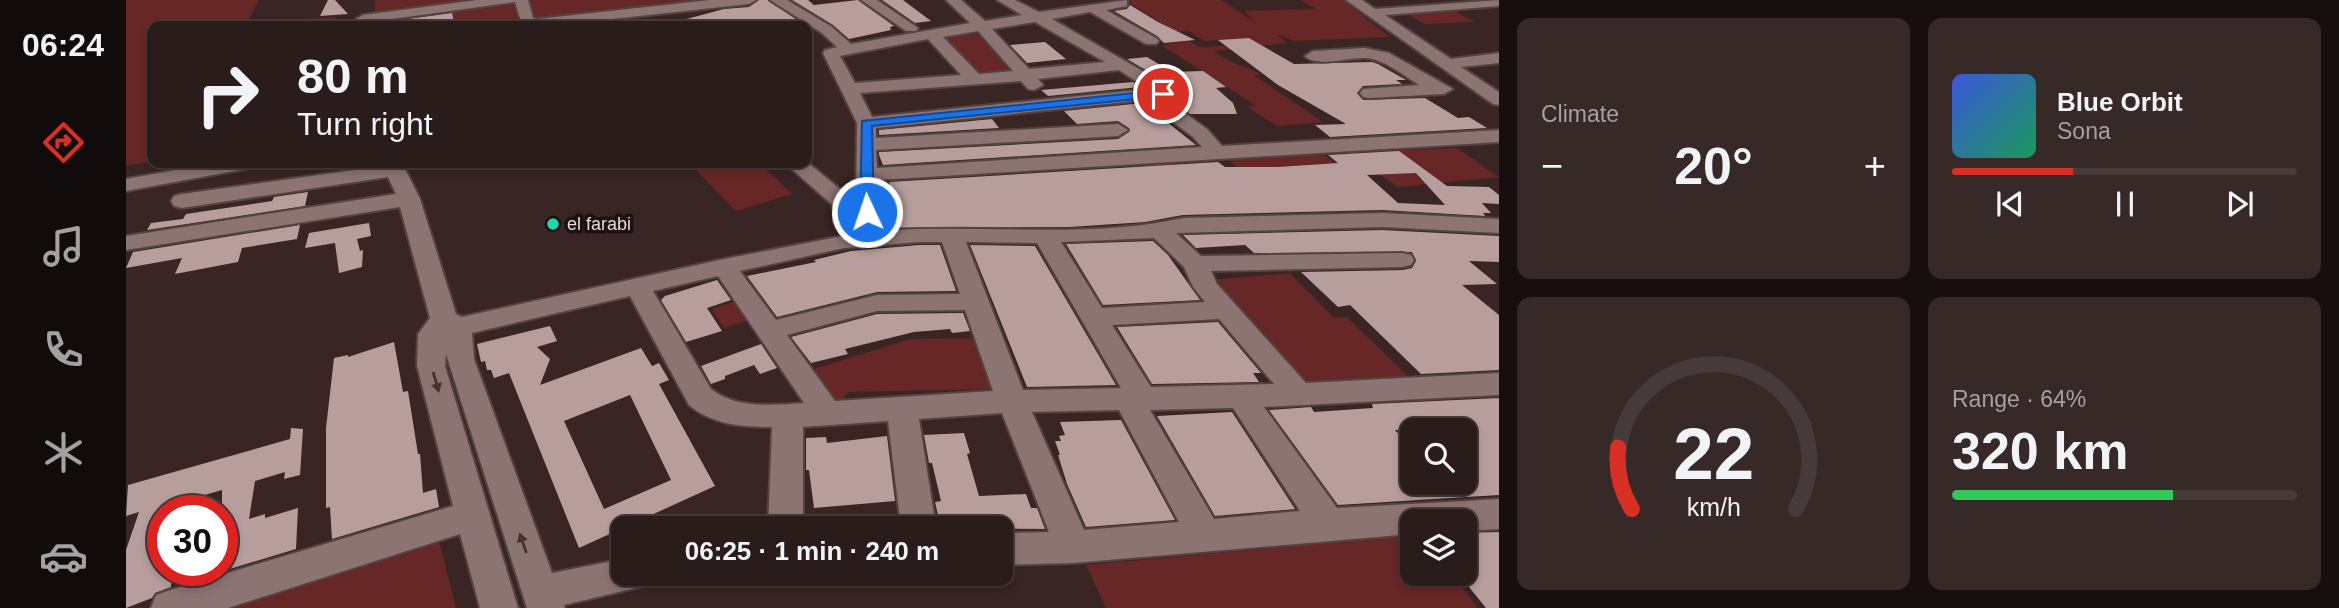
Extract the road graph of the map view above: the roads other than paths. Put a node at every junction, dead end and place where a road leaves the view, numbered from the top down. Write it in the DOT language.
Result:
graph roads {
  1 [pos="522,0"];
  2 [pos="748,0"];
  3 [pos="777,0"];
  4 [pos="868,0"];
  5 [pos="1004,0"];
  6 [pos="1353,0"];
  7 [pos="1365,0"];
  8 [pos="990,1"];
  9 [pos="1499,2"];
  10 [pos="1122,3"];
  11 [pos="1093,8"];
  12 [pos="951,10"];
  13 [pos="1381,10"];
  14 [pos="363,14"];
  15 [pos="1039,16"];
  16 [pos="527,21"];
  17 [pos="555,21"];
  18 [pos="662,21"];
  19 [pos="1119,22"];
  20 [pos="982,26"];
  21 [pos="911,28"];
  22 [pos="1067,31"];
  23 [pos="933,35"];
  24 [pos="1150,41"];
  25 [pos="849,50"];
  26 [pos="885,50"];
  27 [pos="1314,56"];
  28 [pos="1499,58"];
  29 [pos="1457,62"];
  30 [pos="1122,65"];
  31 [pos="1024,74"];
  32 [pos="973,78"];
  33 [pos="910,84"];
  34 [pos="848,89"];
  35 [pos="1438,89"];
  36 [pos="1493,91"];
  37 [pos="1369,93"];
  38 [pos="1149,95"];
  39 [pos="1085,102"];
  40 [pos="1052,105"];
  41 [pos="866,123"];
  42 [pos="1118,130"];
  43 [pos="1499,136"];
  44 [pos="865,145"];
  45 [pos="1217,152"];
  46 [pos="1143,156"];
  47 [pos="147,166"];
  48 [pos="218,168"];
  49 [pos="382,168"];
  50 [pos="395,168"];
  51 [pos="800,168"];
  52 [pos="126,170"];
  53 [pos="865,176"];
  54 [pos="126,185"];
  55 [pos="409,199"];
  56 [pos="182,201"];
  57 [pos="1499,226"];
  58 [pos="867,227"];
  59 [pos="1160,231"];
  60 [pos="951,235"];
  61 [pos="1045,236"];
  62 [pos="126,243"];
  63 [pos="1402,260"];
  64 [pos="1195,264"];
  65 [pos="724,266"];
  66 [pos="637,286"];
  67 [pos="976,302"];
  68 [pos="1224,310"];
  69 [pos="1092,317"];
  70 [pos="445,327"];
  71 [pos="769,331"];
  72 [pos="1499,384"];
  73 [pos="1298,393"];
  74 [pos="1241,397"];
  75 [pos="1136,399"];
  76 [pos="1012,401"];
  77 [pos="902,407"];
  78 [pos="826,412"];
  79 [pos="788,416"];
  80 [pos="1499,514"];
  81 [pos="473,515"];
  82 [pos="785,516"];
  83 [pos="917,516"];
  84 [pos="1328,524"];
  85 [pos="1205,535"];
  86 [pos="1073,547"];
  87 [pos="1013,549"];
  88 [pos="611,580"];
  89 [pos="543,600"];
  90 [pos="170,608"];
  91 [pos="499,608"];
  1 -- 14 [label="street"];
  1 -- 16 [label="street"];
  2 -- 17 [label="street"];
  2 -- 18 [label="street"];
  3 -- 25 [label="street"];
  4 -- 21 [label="street"];
  5 -- 15 [label="street"];
  6 -- 36 [label="street"];
  7 -- 13 [label="street"];
  8 -- 12 [label="street"];
  9 -- 13 [label="street"];
  10 -- 11 [label="street"];
  11 -- 15 [label="street"];
  11 -- 19 [label="street"];
  12 -- 20 [label="street"];
  12 -- 21 [label="street"];
  13 -- 29 [label="street"];
  15 -- 20 [label="street"];
  15 -- 22 [label="street"];
  19 -- 22 [label="street"];
  19 -- 24 [label="street"];
  20 -- 23 [label="street"];
  20 -- 31 [label="street"];
  21 -- 26 [label="street"];
  22 -- 30 [label="street"];
  23 -- 26 [label="street"];
  23 -- 32 [label="street"];
  25 -- 26 [label="street"];
  25 -- 34 [label="street"];
  26 -- 33 [label="street"];
  27 -- 35 [label="street"];
  28 -- 29 [label="street"];
  29 -- 36 [label="street"];
  30 -- 31 [label="street"];
  30 -- 38 [label="street"];
  31 -- 32 [label="street"];
  31 -- 40 [label="street"];
  32 -- 33 [label="street"];
  33 -- 34 [label="street"];
  34 -- 41 [label="street"];
  35 -- 36 [label="street"];
  35 -- 37 [label="street"];
  38 -- 39 [label="street"];
  38 -- 45 [label="street"];
  39 -- 40 [label="street"];
  39 -- 42 [label="street"];
  40 -- 41 [label="street"];
  41 -- 44 [label="street"];
  42 -- 44 [label="street"];
  42 -- 46 [label="street"];
  43 -- 45 [label="street"];
  44 -- 53 [label="street"];
  45 -- 46 [label="street"];
  46 -- 53 [label="street"];
  47 -- 52 [label="street"];
  48 -- 54 [label="street"];
  49 -- 56 [label="street"];
  50 -- 55 [label="street"];
  51 -- 58 [label="street"];
  53 -- 58 [label="street"];
  55 -- 62 [label="street"];
  55 -- 70 [label="street"];
  57 -- 59 [label="street"];
  58 -- 60 [label="street"];
  58 -- 65 [label="street"];
  59 -- 61 [label="street"];
  59 -- 64 [label="street"];
  60 -- 61 [label="street"];
  60 -- 67 [label="street"];
  61 -- 69 [label="street"];
  63 -- 64 [label="street"];
  64 -- 68 [label="street"];
  65 -- 66 [label="street"];
  65 -- 71 [label="street"];
  66 -- 70 [label="street"];
  66 -- 79 [label="street"];
  67 -- 71 [label="street"];
  67 -- 76 [label="street"];
  68 -- 69 [label="street"];
  68 -- 73 [label="street"];
  69 -- 75 [label="street"];
  70 -- 81 [label="street, one-way"];
  89 -- 70 [label="street, one-way"];
  71 -- 78 [label="street"];
  72 -- 73 [label="street"];
  73 -- 74 [label="street"];
  74 -- 75 [label="street"];
  74 -- 84 [label="street"];
  75 -- 76 [label="street"];
  75 -- 85 [label="street"];
  76 -- 77 [label="street"];
  76 -- 86 [label="street"];
  77 -- 78 [label="street"];
  77 -- 83 [label="street"];
  78 -- 79 [label="street"];
  79 -- 82 [label="street"];
  80 -- 84 [label="street"];
  81 -- 90 [label="street"];
  81 -- 91 [label="street"];
  84 -- 85 [label="street"];
  85 -- 86 [label="street"];
  86 -- 87 [label="street"];
  88 -- 89 [label="street"];
}
